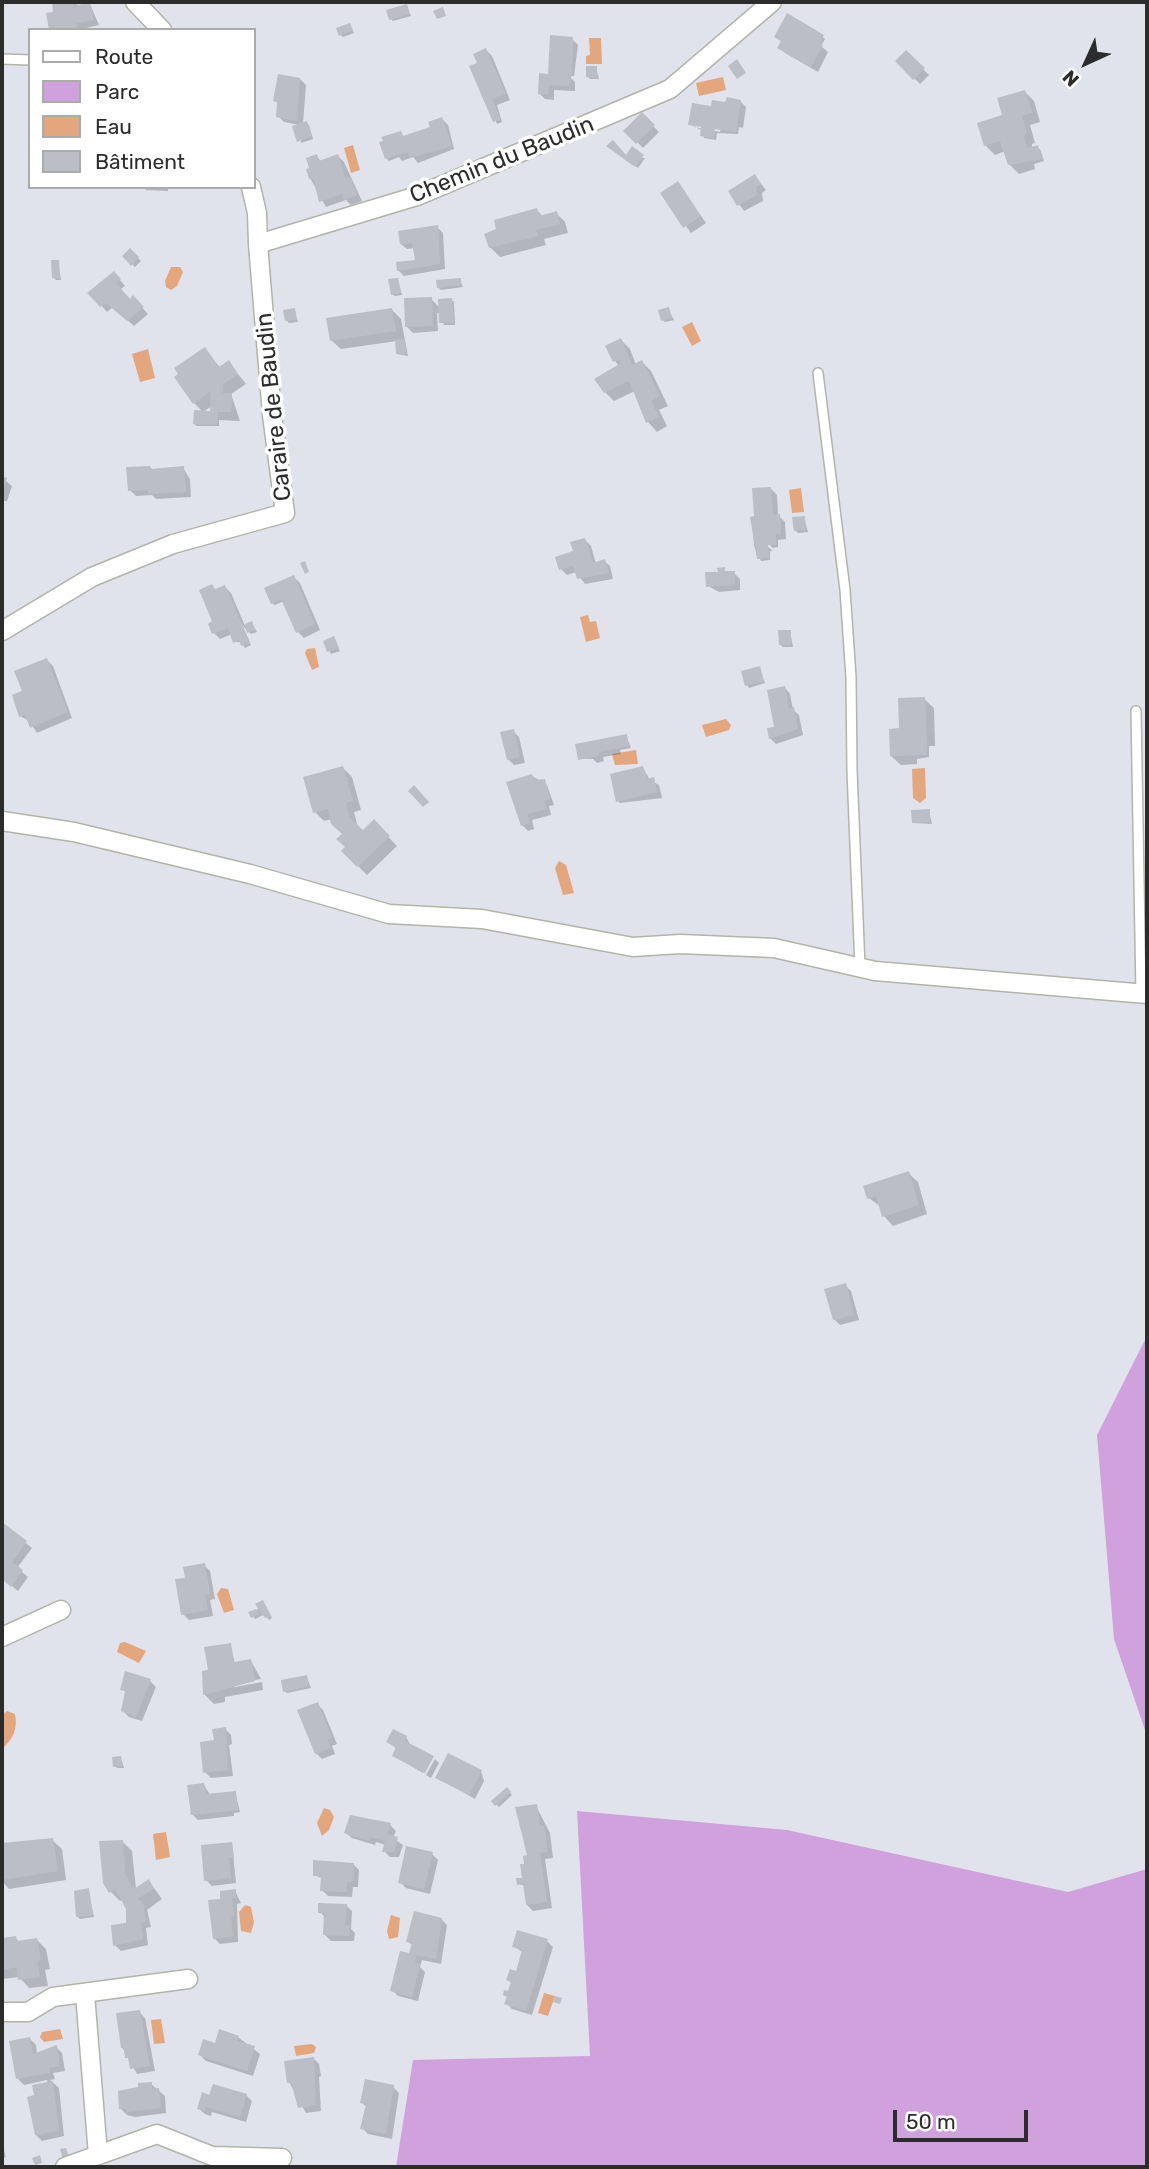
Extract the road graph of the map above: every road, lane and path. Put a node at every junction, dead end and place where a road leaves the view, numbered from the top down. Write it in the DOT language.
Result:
graph roads {
  1 [pos="135,2"];
  2 [pos="772,2"];
  3 [pos="160,28"];
  4 [pos="2,60"];
  5 [pos="28,60"];
  6 [pos="251,189"];
  7 [pos="258,244"];
  8 [pos="818,373"];
  9 [pos="2,631"];
  10 [pos="1136,711"];
  11 [pos="2,821"];
  12 [pos="860,967"];
  13 [pos="1144,994"];
  14 [pos="61,1610"];
  15 [pos="2,1637"];
  16 [pos="188,1979"];
  17 [pos="85,1994"];
  18 [pos="2,2012"];
  19 [pos="98,2155"];
  20 [pos="282,2158"];
  21 [pos="65,2167"];
  1 -- 3 [label="street"];
  2 -- 7 [label="street, Chemin du Baudin"];
  4 -- 5 [label="lane"];
  6 -- 7 [label="street"];
  7 -- 9 [label="street, Caraire de Baudin"];
  8 -- 12 [label="lane"];
  10 -- 13 [label="lane"];
  11 -- 12 [label="street"];
  12 -- 13 [label="street"];
  14 -- 15 [label="street"];
  16 -- 17 [label="street"];
  17 -- 18 [label="street"];
  17 -- 19 [label="street"];
  19 -- 20 [label="street"];
  19 -- 21 [label="street"];
}
